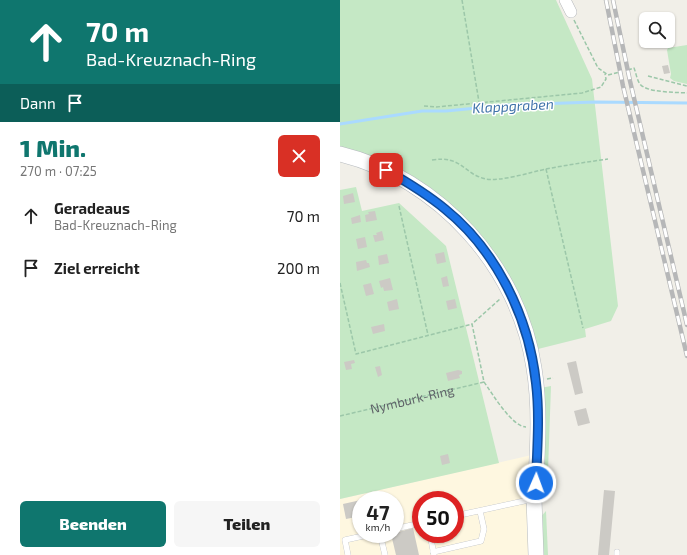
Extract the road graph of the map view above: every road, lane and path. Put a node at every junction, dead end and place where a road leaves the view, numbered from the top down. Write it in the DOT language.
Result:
graph roads {
  1 [pos="462,0"];
  2 [pos="565,0"];
  3 [pos="571,12"];
  4 [pos="628,70"];
  5 [pos="620,72"];
  6 [pos="605,74"];
  7 [pos="648,76"];
  8 [pos="687,86"];
  9 [pos="687,92"];
  10 [pos="479,102"];
  11 [pos="424,106"];
  12 [pos="340,154"];
  13 [pos="432,160"];
  14 [pos="608,160"];
  15 [pos="546,169"];
  16 [pos="399,206"];
  17 [pos="340,283"];
  18 [pos="510,291"];
  19 [pos="472,324"];
  20 [pos="583,328"];
  21 [pos="428,335"];
  22 [pos="484,382"];
  23 [pos="340,416"];
  24 [pos="538,427"];
  25 [pos="534,499"];
  26 [pos="480,511"];
  27 [pos="464,514"];
  28 [pos="352,538"];
  29 [pos="382,543"];
  30 [pos="432,543"];
  31 [pos="434,553"];
  32 [pos="348,555"];
  33 [pos="385,555"];
  34 [pos="536,555"];
  1 -- 10 [label="path"];
  2 -- 3 [label="street"];
  3 -- 6 [label="path"];
  4 -- 9 [label="path"];
  5 -- 6 [label="path"];
  6 -- 10 [label="path"];
  7 -- 8 [label="path"];
  10 -- 11 [label="path"];
  12 -- 18 [label="main road"];
  13 -- 15 [label="path"];
  14 -- 15 [label="path"];
  15 -- 20 [label="path"];
  16 -- 21 [label="path"];
  17 -- 21 [label="path"];
  18 -- 19 [label="path"];
  18 -- 24 [label="main road"];
  19 -- 21 [label="path"];
  19 -- 22 [label="path"];
  22 -- 23 [label="path, Nymburk-Ring"];
  22 -- 24 [label="path"];
  24 -- 25 [label="main road"];
  25 -- 26 [label="lane"];
  25 -- 34 [label="main road"];
  26 -- 27 [label="lane"];
  26 -- 31 [label="lane"];
  28 -- 32 [label="lane"];
  29 -- 33 [label="lane"];
  30 -- 31 [label="lane"];
}
